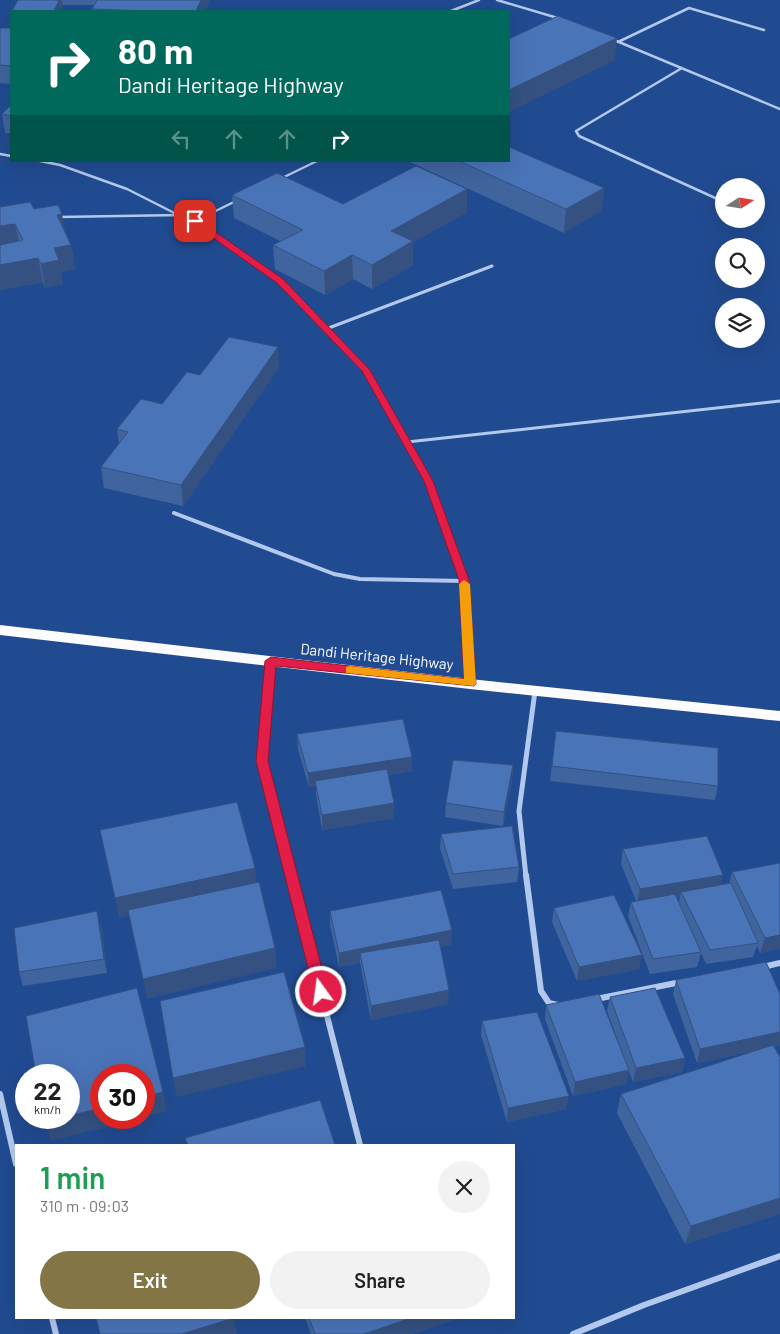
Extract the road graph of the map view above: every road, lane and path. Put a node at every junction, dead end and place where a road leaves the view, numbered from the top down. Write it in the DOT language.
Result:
graph roads {
  1 [pos="479,0"];
  2 [pos="500,0"];
  3 [pos="454,10"];
  4 [pos="564,20"];
  5 [pos="764,30"];
  6 [pos="609,38"];
  7 [pos="618,42"];
  8 [pos="682,68"];
  9 [pos="780,109"];
  10 [pos="45,162"];
  11 [pos="315,162"];
  12 [pos="273,183"];
  13 [pos="715,198"];
  14 [pos="238,200"];
  15 [pos="182,215"];
  16 [pos="55,218"];
  17 [pos="195,221"];
  18 [pos="492,266"];
  19 [pos="326,329"];
  20 [pos="780,401"];
  21 [pos="407,442"];
  22 [pos="174,513"];
  23 [pos="464,580"];
  24 [pos="0,630"];
  25 [pos="271,661"];
  26 [pos="470,684"];
  27 [pos="535,690"];
  28 [pos="780,716"];
  29 [pos="780,963"];
  30 [pos="751,969"];
  31 [pos="684,982"];
  32 [pos="588,1000"];
  33 [pos="569,1004"];
  34 [pos="0,1094"];
  35 [pos="360,1144"];
  36 [pos="15,1160"];
  37 [pos="780,1256"];
  38 [pos="52,1319"];
  39 [pos="56,1334"];
  40 [pos="573,1334"];
  1 -- 3 [label="lane"];
  2 -- 4 [label="lane"];
  5 -- 7 [label="lane"];
  6 -- 7 [label="lane"];
  7 -- 8 [label="lane"];
  8 -- 9 [label="lane"];
  8 -- 13 [label="lane"];
  10 -- 15 [label="lane"];
  11 -- 12 [label="lane"];
  14 -- 17 [label="lane"];
  15 -- 16 [label="lane"];
  15 -- 17 [label="lane"];
  17 -- 19 [label="lane"];
  18 -- 19 [label="lane"];
  19 -- 21 [label="lane"];
  20 -- 21 [label="lane"];
  21 -- 23 [label="lane"];
  22 -- 23 [label="lane"];
  23 -- 26 [label="lane"];
  24 -- 25 [label="highway, Dandi Heritage Highway"];
  25 -- 26 [label="highway, Dandi Heritage Highway"];
  25 -- 35 [label="street"];
  26 -- 27 [label="highway, Dandi Heritage Highway"];
  27 -- 28 [label="highway, Dandi Heritage Highway"];
  27 -- 33 [label="street"];
  29 -- 30 [label="street"];
  31 -- 32 [label="street"];
  34 -- 36 [label="street"];
  37 -- 40 [label="street"];
  38 -- 39 [label="street"];
}
